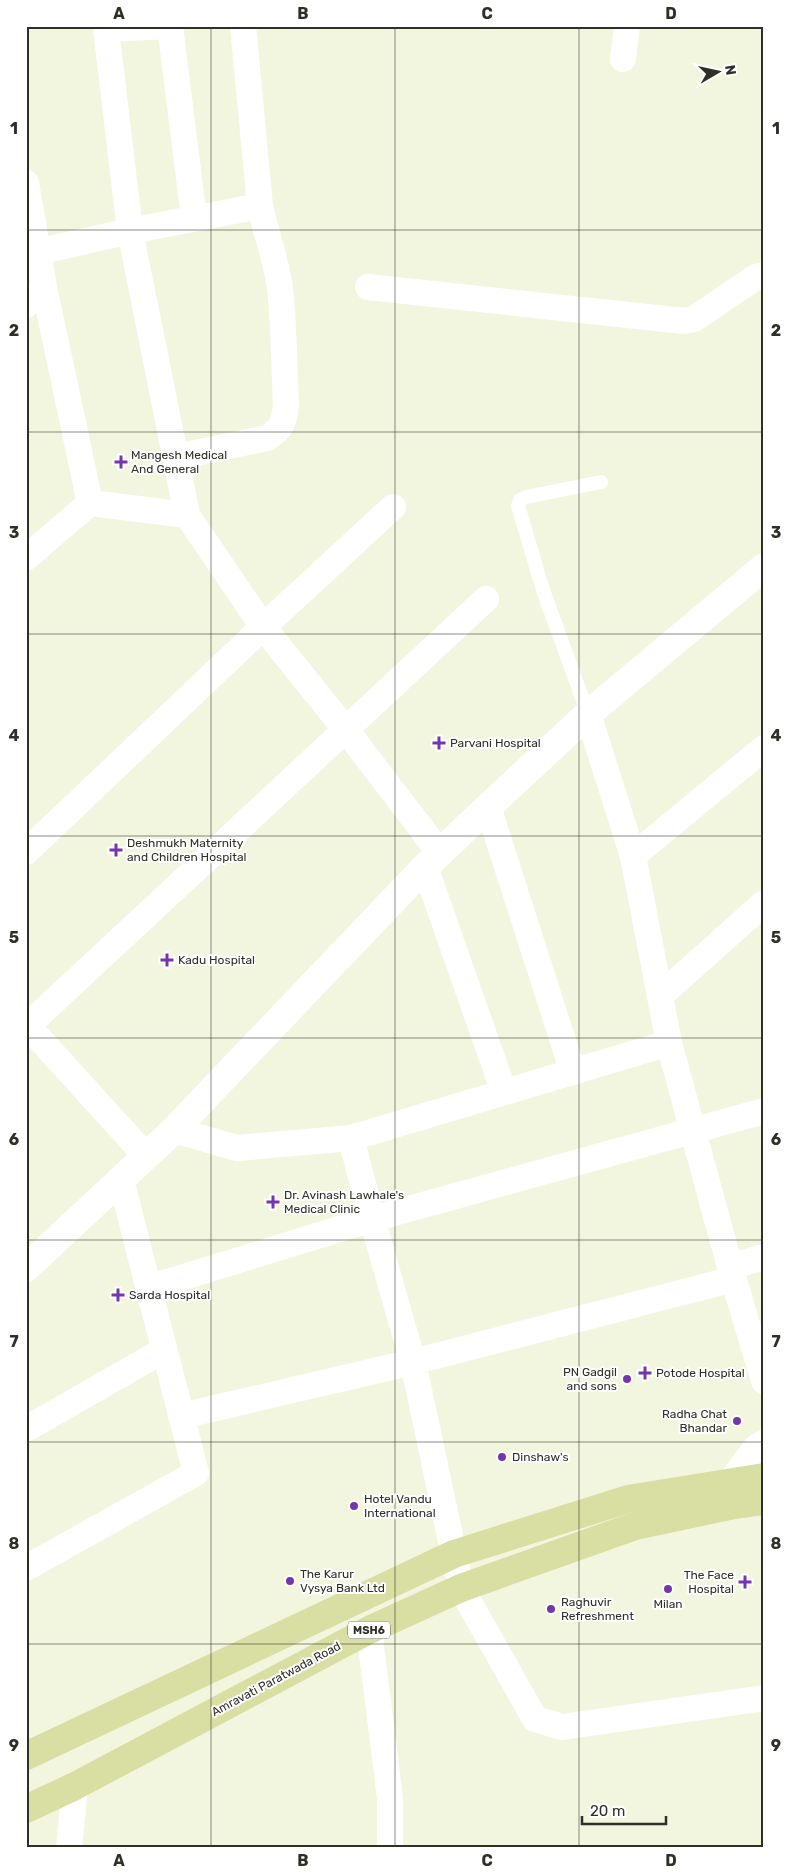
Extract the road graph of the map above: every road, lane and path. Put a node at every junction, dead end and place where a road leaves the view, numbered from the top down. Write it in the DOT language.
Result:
graph roads {
  1 [pos="169,26"];
  2 [pos="243,26"];
  3 [pos="627,26"];
  4 [pos="623,59"];
  5 [pos="26,182"];
  6 [pos="260,206"];
  7 [pos="194,218"];
  8 [pos="130,231"];
  9 [pos="38,252"];
  10 [pos="764,275"];
  11 [pos="368,287"];
  12 [pos="35,296"];
  13 [pos="176,457"];
  14 [pos="601,482"];
  15 [pos="90,503"];
  16 [pos="393,507"];
  17 [pos="187,515"];
  18 [pos="26,558"];
  19 [pos="764,567"];
  20 [pos="486,599"];
  21 [pos="263,627"];
  22 [pos="588,714"];
  23 [pos="346,730"];
  24 [pos="764,748"];
  25 [pos="488,807"];
  26 [pos="26,852"];
  27 [pos="633,856"];
  28 [pos="432,860"];
  29 [pos="764,903"];
  30 [pos="660,996"];
  31 [pos="27,1026"];
  32 [pos="668,1043"];
  33 [pos="573,1072"];
  34 [pos="504,1092"];
  35 [pos="764,1111"];
  36 [pos="174,1130"];
  37 [pos="693,1131"];
  38 [pos="351,1138"];
  39 [pos="146,1156"];
  40 [pos="121,1180"];
  41 [pos="372,1219"];
  42 [pos="764,1257"];
  43 [pos="26,1268"];
  44 [pos="732,1273"];
  45 [pos="148,1288"];
  46 [pos="164,1350"];
  47 [pos="413,1362"];
  48 [pos="764,1381"];
  49 [pos="181,1416"];
  50 [pos="26,1430"];
  51 [pos="764,1444"];
  52 [pos="764,1476"];
  53 [pos="733,1493"];
  54 [pos="764,1501"];
  55 [pos="764,1516"];
  56 [pos="454,1554"];
  57 [pos="26,1568"];
  58 [pos="461,1588"];
  59 [pos="369,1630"];
  60 [pos="764,1698"];
  61 [pos="26,1756"];
  62 [pos="75,1786"];
  63 [pos="26,1809"];
  64 [pos="69,1848"];
  65 [pos="390,1848"];
  1 -- 7 [label="street"];
  1 -- 8 [label="street"];
  2 -- 6 [label="street"];
  3 -- 4 [label="street"];
  5 -- 9 [label="street"];
  6 -- 7 [label="street"];
  6 -- 13 [label="street"];
  7 -- 8 [label="street"];
  8 -- 9 [label="street"];
  8 -- 13 [label="street"];
  9 -- 12 [label="street"];
  10 -- 11 [label="street"];
  12 -- 15 [label="street"];
  13 -- 17 [label="street"];
  14 -- 22 [label="lane"];
  15 -- 17 [label="street"];
  15 -- 18 [label="street"];
  16 -- 21 [label="street"];
  17 -- 21 [label="street"];
  19 -- 22 [label="main road"];
  20 -- 23 [label="street"];
  21 -- 23 [label="street"];
  21 -- 26 [label="street"];
  22 -- 25 [label="main road"];
  22 -- 27 [label="street"];
  23 -- 28 [label="street"];
  23 -- 31 [label="street"];
  24 -- 27 [label="street"];
  25 -- 28 [label="main road"];
  25 -- 33 [label="street"];
  27 -- 30 [label="street"];
  28 -- 34 [label="street"];
  28 -- 36 [label="main road"];
  29 -- 30 [label="street"];
  30 -- 32 [label="street"];
  31 -- 39 [label="street"];
  32 -- 33 [label="street"];
  32 -- 37 [label="street"];
  33 -- 34 [label="street"];
  34 -- 38 [label="street"];
  35 -- 37 [label="street"];
  36 -- 38 [label="street"];
  36 -- 39 [label="main road"];
  37 -- 41 [label="street"];
  37 -- 44 [label="street"];
  38 -- 41 [label="street"];
  39 -- 40 [label="main road"];
  40 -- 43 [label="main road"];
  40 -- 45 [label="street"];
  41 -- 45 [label="street"];
  41 -- 47 [label="street"];
  42 -- 44 [label="street"];
  44 -- 47 [label="street"];
  44 -- 48 [label="street"];
  45 -- 46 [label="street"];
  46 -- 49 [label="street"];
  46 -- 50 [label="street"];
  47 -- 49 [label="street"];
  47 -- 56 [label="street"];
  49 -- 57 [label="street"];
  51 -- 53 [label="main road"];
  52 -- 53 [label="main road, MSH6"];
  53 -- 54 [label="main road, MSH6"];
  53 -- 55 [label="main road"];
  53 -- 56 [label="main road, MSH6"];
  53 -- 58 [label="main road, Amravati Paratwada Road / MSH6"];
  56 -- 58 [label="street"];
  56 -- 61 [label="main road, MSH6"];
  58 -- 59 [label="main road, Amravati Paratwada Road / MSH6"];
  58 -- 60 [label="street"];
  59 -- 62 [label="main road, Amravati Paratwada Road / MSH6"];
  59 -- 65 [label="street"];
  62 -- 63 [label="main road, Amravati Paratwada Road / MSH6"];
  62 -- 64 [label="street"];
}
